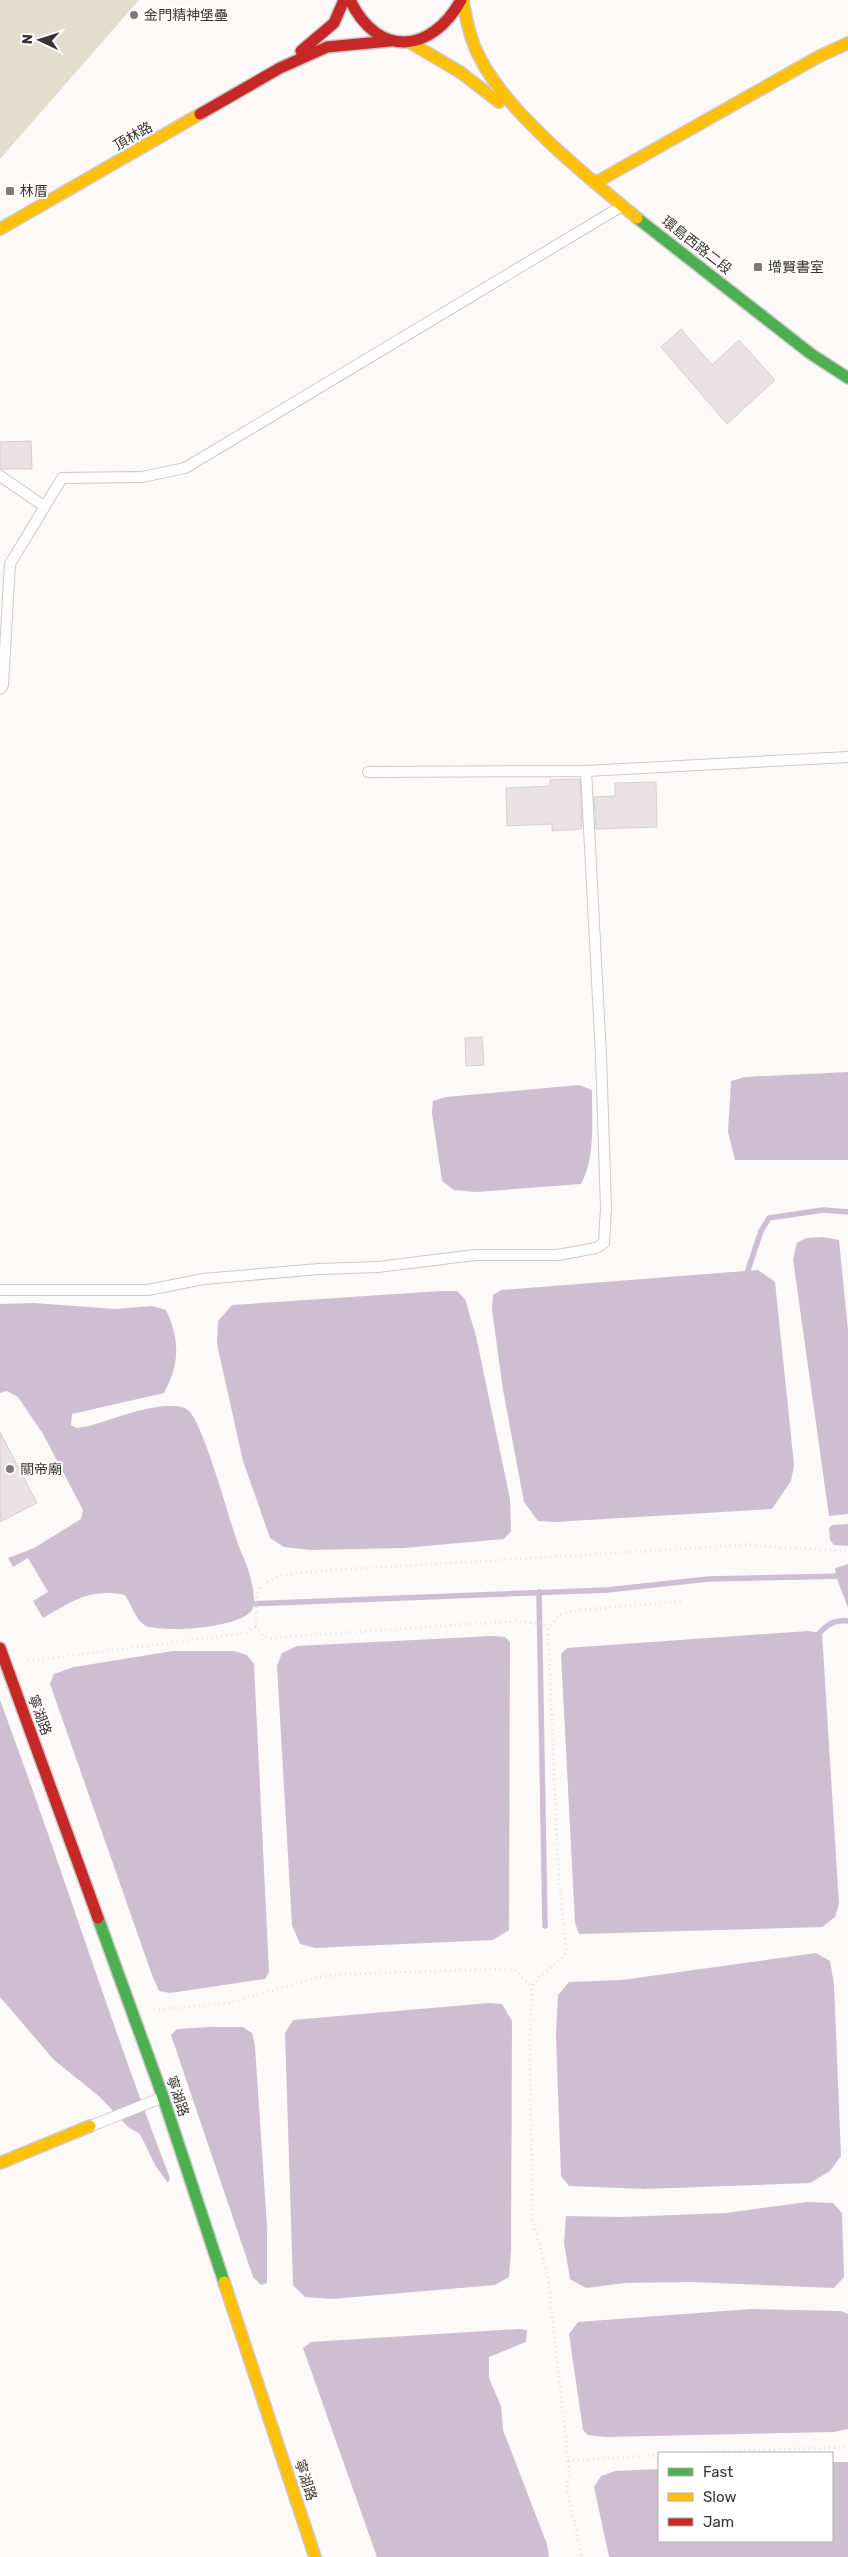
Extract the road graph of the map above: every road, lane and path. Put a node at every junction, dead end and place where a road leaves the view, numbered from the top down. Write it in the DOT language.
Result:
graph roads {
  1 [pos="344,0"];
  2 [pos="350,0"];
  3 [pos="462,0"];
  4 [pos="390,41"];
  5 [pos="409,42"];
  6 [pos="848,43"];
  7 [pos="280,68"];
  8 [pos="536,127"];
  9 [pos="595,183"];
  10 [pos="623,206"];
  11 [pos="0,229"];
  12 [pos="848,378"];
  13 [pos="0,476"];
  14 [pos="44,506"];
  15 [pos="0,689"];
  16 [pos="848,757"];
  17 [pos="586,771"];
  18 [pos="368,772"];
  19 [pos="0,1290"];
  20 [pos="848,1551"];
  21 [pos="682,1601"];
  22 [pos="256,1626"];
  23 [pos="548,1629"];
  24 [pos="0,1648"];
  25 [pos="6,1664"];
  26 [pos="532,1987"];
  27 [pos="132,2012"];
  28 [pos="163,2097"];
  29 [pos="90,2126"];
  30 [pos="0,2163"];
  31 [pos="848,2447"];
  32 [pos="720,2452"];
  33 [pos="658,2455"];
  34 [pos="568,2461"];
  35 [pos="315,2557"];
  36 [pos="582,2557"];
  1 -- 7 [label="main road"];
  2 -- 4 [label="main road"];
  3 -- 5 [label="main road"];
  3 -- 8 [label="main road"];
  4 -- 5 [label="main road"];
  4 -- 7 [label="main road"];
  5 -- 8 [label="main road"];
  6 -- 9 [label="main road"];
  7 -- 11 [label="main road, 頂林路"];
  8 -- 9 [label="main road, 環島西路二段"];
  9 -- 10 [label="main road, 環島西路二段"];
  10 -- 12 [label="main road, 環島西路二段"];
  10 -- 14 [label="lane"];
  13 -- 14 [label="lane"];
  14 -- 15 [label="lane"];
  16 -- 17 [label="lane"];
  17 -- 18 [label="lane"];
  17 -- 19 [label="lane"];
  20 -- 22 [label="path"];
  21 -- 23 [label="path"];
  22 -- 23 [label="path"];
  22 -- 25 [label="path"];
  23 -- 26 [label="path"];
  24 -- 25 [label="main road, 寧湖路"];
  25 -- 27 [label="main road, 寧湖路"];
  26 -- 27 [label="path"];
  26 -- 34 [label="path"];
  27 -- 28 [label="main road, 寧湖路"];
  28 -- 29 [label="lane"];
  28 -- 35 [label="main road, 寧湖路"];
  29 -- 30 [label="main road"];
  31 -- 32 [label="path"];
  33 -- 34 [label="path"];
  34 -- 36 [label="path"];
}
